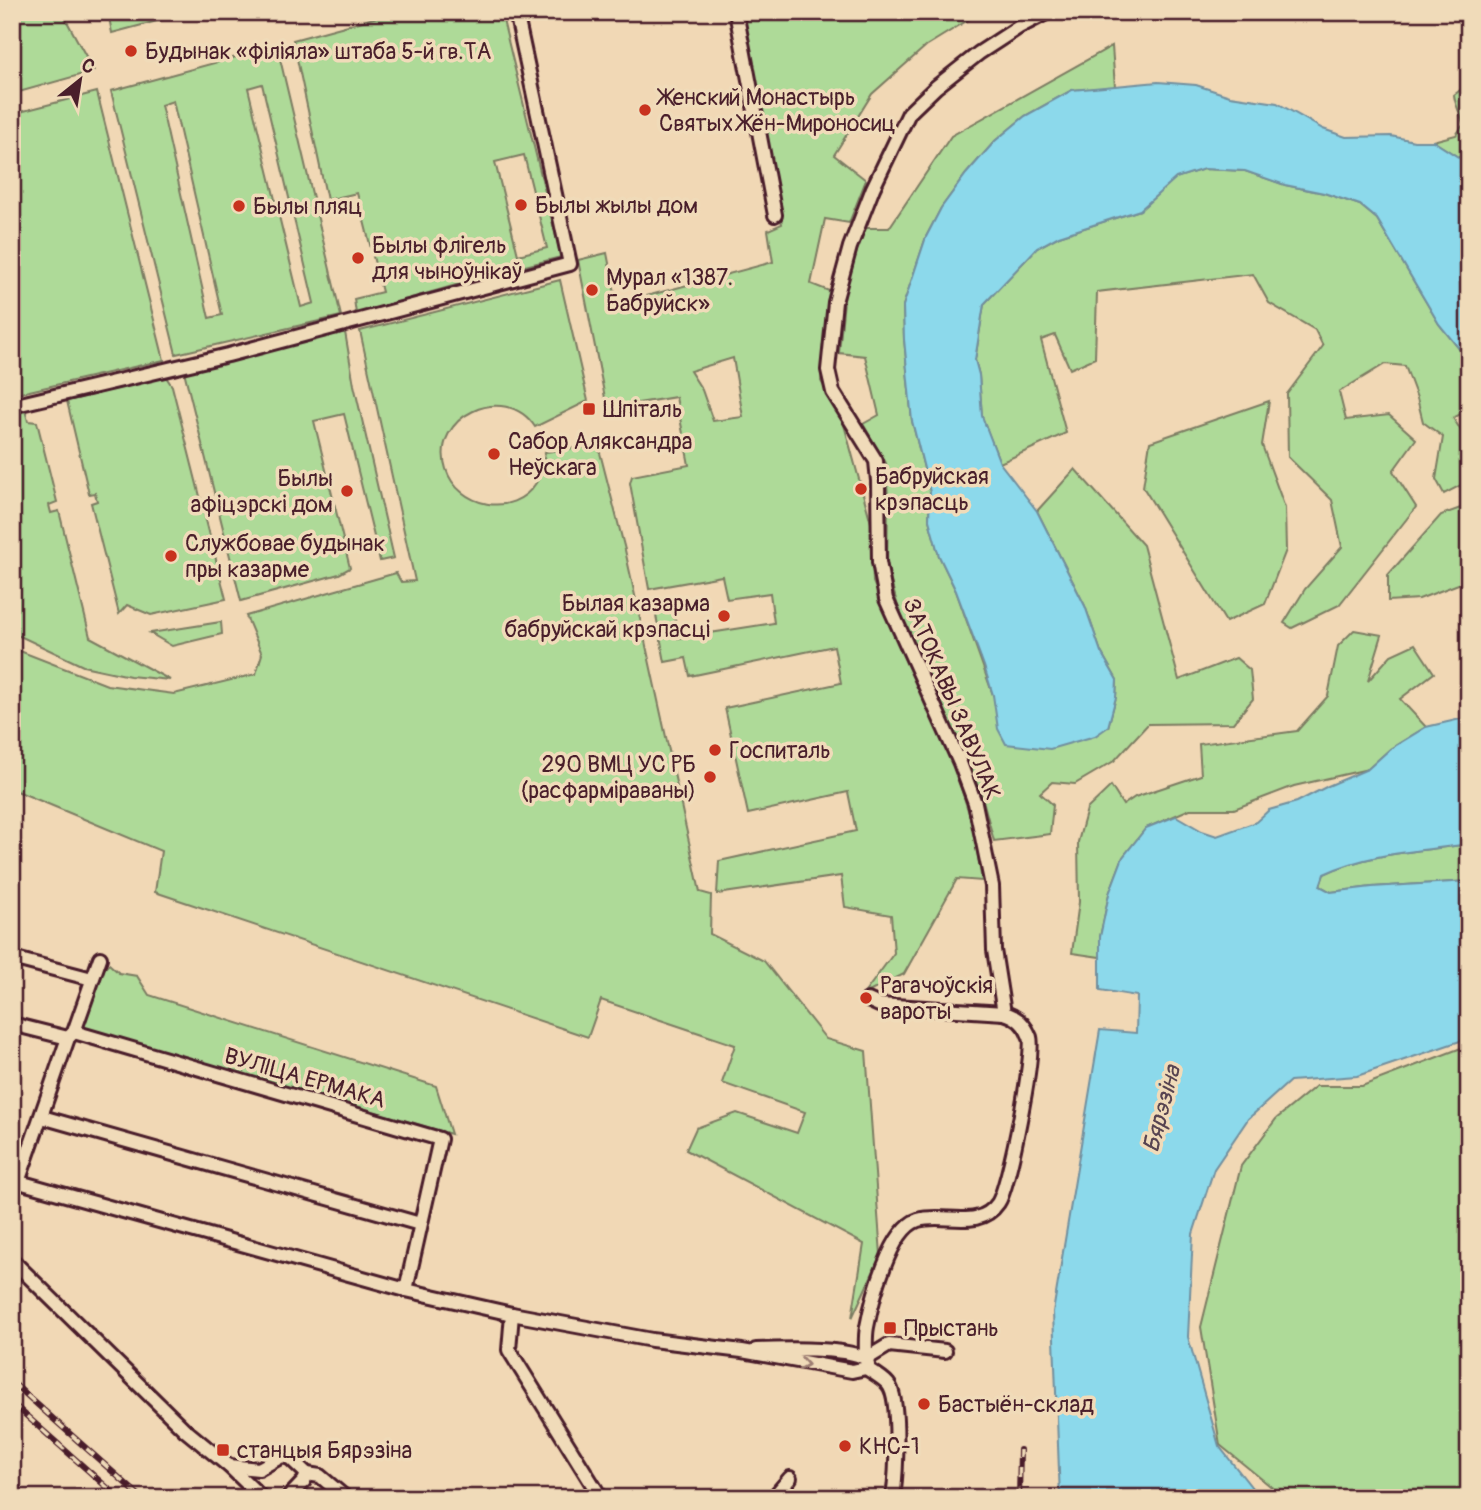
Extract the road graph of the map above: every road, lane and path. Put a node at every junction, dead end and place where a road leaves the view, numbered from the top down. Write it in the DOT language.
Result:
graph roads {
  1 [pos="516,12"];
  2 [pos="736,12"];
  3 [pos="1048,12"];
  4 [pos="775,215"];
  5 [pos="12,406"];
  6 [pos="12,958"];
  7 [pos="100,958"];
  8 [pos="92,979"];
  9 [pos="869,1000"];
  10 [pos="1004,1013"];
  11 [pos="12,1024"];
  12 [pos="71,1035"];
  13 [pos="42,1117"];
  14 [pos="15,1181"];
  15 [pos="420,1224"];
  16 [pos="12,1260"];
  17 [pos="407,1290"];
  18 [pos="512,1314"];
  19 [pos="945,1351"];
  20 [pos="866,1363"];
  21 [pos="229,1466"];
  22 [pos="307,1474"];
  23 [pos="790,1478"];
  24 [pos="262,1498"];
  25 [pos="288,1498"];
  26 [pos="346,1498"];
  27 [pos="601,1498"];
  28 [pos="773,1498"];
  29 [pos="893,1498"];
  1 -- 5 [label="street"];
  2 -- 4 [label="street"];
  3 -- 10 [label="street, ЗАТОКАВЫ ЗАВУЛАК"];
  6 -- 8 [label="street"];
  7 -- 8 [label="street"];
  8 -- 12 [label="street"];
  9 -- 10 [label="street"];
  10 -- 20 [label="street"];
  11 -- 12 [label="street, ВУЛІЦА ЕРМАКА"];
  12 -- 13 [label="street"];
  12 -- 15 [label="street, ВУЛІЦА ЕРМАКА"];
  13 -- 14 [label="street"];
  13 -- 15 [label="street"];
  14 -- 17 [label="street"];
  15 -- 17 [label="street, ВУЛІЦА ЕРМАКА"];
  16 -- 21 [label="street"];
  17 -- 18 [label="street"];
  18 -- 20 [label="street"];
  18 -- 27 [label="street"];
  19 -- 20 [label="street"];
  20 -- 29 [label="street"];
  21 -- 22 [label="street"];
  21 -- 24 [label="street"];
  22 -- 25 [label="street"];
  22 -- 26 [label="street"];
  23 -- 28 [label="street"];
}
